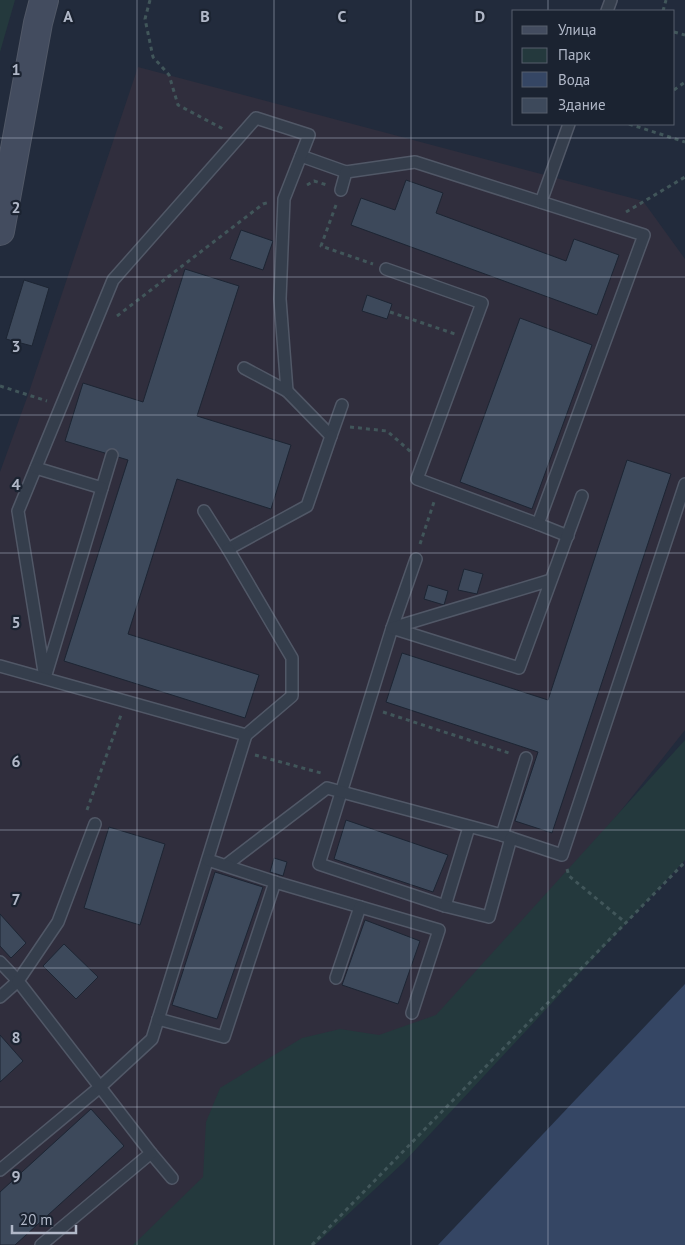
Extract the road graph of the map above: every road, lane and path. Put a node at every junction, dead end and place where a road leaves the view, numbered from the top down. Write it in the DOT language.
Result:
graph roads {
  1 [pos="44,0"];
  2 [pos="150,0"];
  3 [pos="569,125"];
  4 [pos="633,125"];
  5 [pos="239,138"];
  6 [pos="685,142"];
  7 [pos="301,156"];
  8 [pos="346,172"];
  9 [pos="685,177"];
  10 [pos="341,190"];
  11 [pos="284,199"];
  12 [pos="542,202"];
  13 [pos="608,223"];
  14 [pos="0,231"];
  15 [pos="386,269"];
  16 [pos="390,312"];
  17 [pos="90,336"];
  18 [pos="468,339"];
  19 [pos="244,368"];
  20 [pos="0,386"];
  21 [pos="287,391"];
  22 [pos="62,405"];
  23 [pos="342,405"];
  24 [pos="333,430"];
  25 [pos="112,455"];
  26 [pos="423,462"];
  27 [pos="36,468"];
  28 [pos="685,484"];
  29 [pos="438,487"];
  30 [pos="102,488"];
  31 [pos="582,496"];
  32 [pos="204,511"];
  33 [pos="538,524"];
  34 [pos="568,536"];
  35 [pos="228,549"];
  36 [pos="416,559"];
  37 [pos="551,580"];
  38 [pos="392,628"];
  39 [pos="0,666"];
  40 [pos="45,678"];
  41 [pos="126,701"];
  42 [pos="368,707"];
  43 [pos="246,735"];
  44 [pos="241,752"];
  45 [pos="526,758"];
  46 [pos="346,780"];
  47 [pos="342,792"];
  48 [pos="95,824"];
  49 [pos="469,828"];
  50 [pos="507,837"];
  51 [pos="562,855"];
  52 [pos="208,860"];
  53 [pos="685,862"];
  54 [pos="226,865"];
  55 [pos="275,882"];
  56 [pos="445,906"];
  57 [pos="360,907"];
  58 [pos="626,923"];
  59 [pos="0,962"];
  60 [pos="336,978"];
  61 [pos="18,981"];
  62 [pos="0,997"];
  63 [pos="412,1013"];
  64 [pos="158,1019"];
  65 [pos="100,1086"];
  66 [pos="151,1153"];
  67 [pos="0,1170"];
  68 [pos="172,1178"];
  69 [pos="41,1245"];
  70 [pos="312,1245"];
  1 -- 14 [label="main road"];
  2 -- 5 [label="path"];
  3 -- 12 [label="lane"];
  4 -- 6 [label="path"];
  5 -- 7 [label="lane"];
  5 -- 17 [label="lane"];
  7 -- 8 [label="lane"];
  7 -- 11 [label="lane"];
  8 -- 10 [label="lane"];
  8 -- 12 [label="lane"];
  9 -- 13 [label="path"];
  10 -- 11 [label="path"];
  10 -- 15 [label="path"];
  11 -- 17 [label="path"];
  11 -- 21 [label="lane"];
  12 -- 13 [label="lane"];
  13 -- 33 [label="lane"];
  15 -- 18 [label="lane"];
  16 -- 18 [label="path"];
  17 -- 22 [label="lane"];
  18 -- 26 [label="lane"];
  19 -- 21 [label="lane"];
  20 -- 22 [label="path"];
  21 -- 24 [label="lane"];
  22 -- 27 [label="lane"];
  23 -- 24 [label="lane"];
  24 -- 26 [label="path"];
  24 -- 35 [label="lane"];
  25 -- 30 [label="lane"];
  26 -- 29 [label="lane"];
  27 -- 30 [label="lane"];
  27 -- 40 [label="lane"];
  28 -- 51 [label="lane"];
  29 -- 33 [label="lane"];
  29 -- 36 [label="path"];
  30 -- 40 [label="lane"];
  31 -- 34 [label="lane"];
  32 -- 35 [label="lane"];
  33 -- 34 [label="lane"];
  34 -- 37 [label="lane"];
  35 -- 43 [label="lane"];
  36 -- 38 [label="lane"];
  37 -- 38 [label="lane"];
  37 -- 38 [label="lane"];
  38 -- 42 [label="lane"];
  39 -- 40 [label="lane"];
  40 -- 41 [label="lane"];
  41 -- 43 [label="lane"];
  41 -- 48 [label="path"];
  42 -- 45 [label="path"];
  42 -- 46 [label="lane"];
  43 -- 44 [label="lane"];
  44 -- 46 [label="path"];
  44 -- 52 [label="lane"];
  45 -- 50 [label="lane"];
  46 -- 47 [label="lane"];
  47 -- 49 [label="lane"];
  47 -- 54 [label="lane"];
  47 -- 56 [label="lane"];
  48 -- 61 [label="lane"];
  49 -- 50 [label="lane"];
  49 -- 56 [label="lane"];
  50 -- 51 [label="lane"];
  50 -- 56 [label="lane"];
  51 -- 58 [label="path"];
  52 -- 54 [label="lane"];
  52 -- 64 [label="lane"];
  53 -- 58 [label="path"];
  54 -- 55 [label="lane"];
  55 -- 57 [label="lane"];
  55 -- 64 [label="lane"];
  57 -- 60 [label="lane"];
  57 -- 63 [label="lane"];
  58 -- 70 [label="path"];
  59 -- 61 [label="lane"];
  61 -- 62 [label="lane"];
  61 -- 65 [label="lane"];
  64 -- 65 [label="lane"];
  65 -- 66 [label="lane"];
  65 -- 67 [label="lane"];
  66 -- 68 [label="lane"];
  66 -- 69 [label="lane"];
}
